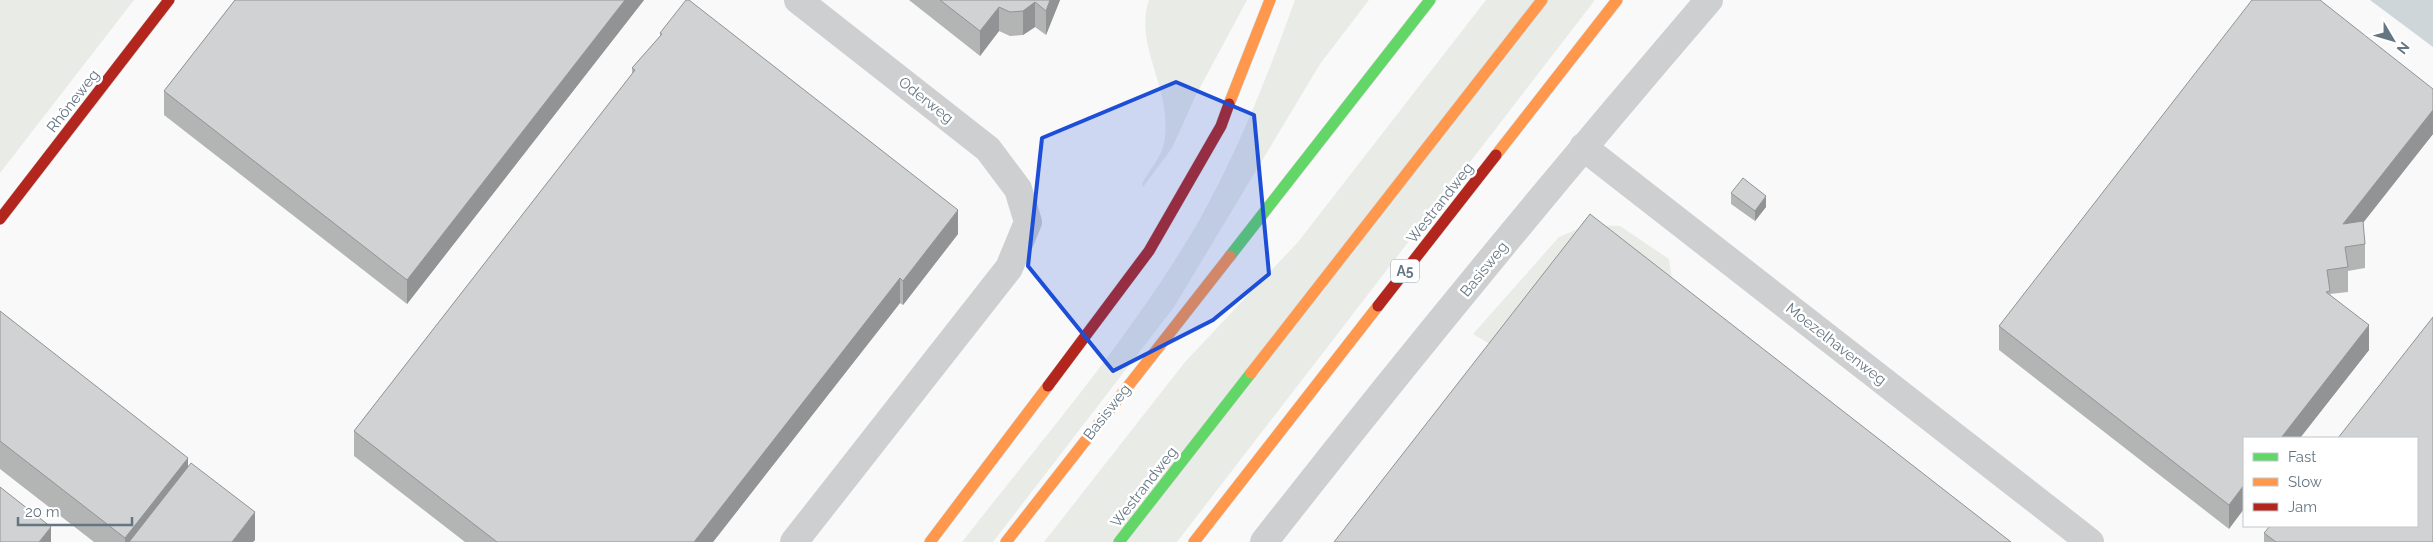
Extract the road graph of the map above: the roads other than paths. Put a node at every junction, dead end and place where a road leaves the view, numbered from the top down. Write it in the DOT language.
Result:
graph roads {
  1 [pos="169,0"];
  2 [pos="798,0"];
  3 [pos="1270,0"];
  4 [pos="1430,0"];
  5 [pos="1542,0"];
  6 [pos="1617,0"];
  7 [pos="1709,0"];
  8 [pos="1583,147"];
  9 [pos="0,220"];
  10 [pos="794,542"];
  11 [pos="930,542"];
  12 [pos="1006,542"];
  13 [pos="1119,542"];
  14 [pos="1194,542"];
  15 [pos="1264,542"];
  16 [pos="2090,542"];
  1 -- 9 [label="main road, Rhôneweg"];
  2 -- 10 [label="street, Oderweg"];
  3 -- 11 [label="main road"];
  4 -- 12 [label="main road, Basisweg"];
  5 -- 13 [label="main road, Westrandweg"];
  6 -- 14 [label="main road, Westrandweg / A5"];
  7 -- 8 [label="street, Basisweg"];
  8 -- 15 [label="street, Basisweg"];
  8 -- 16 [label="street, Moezelhavenweg"];
}
